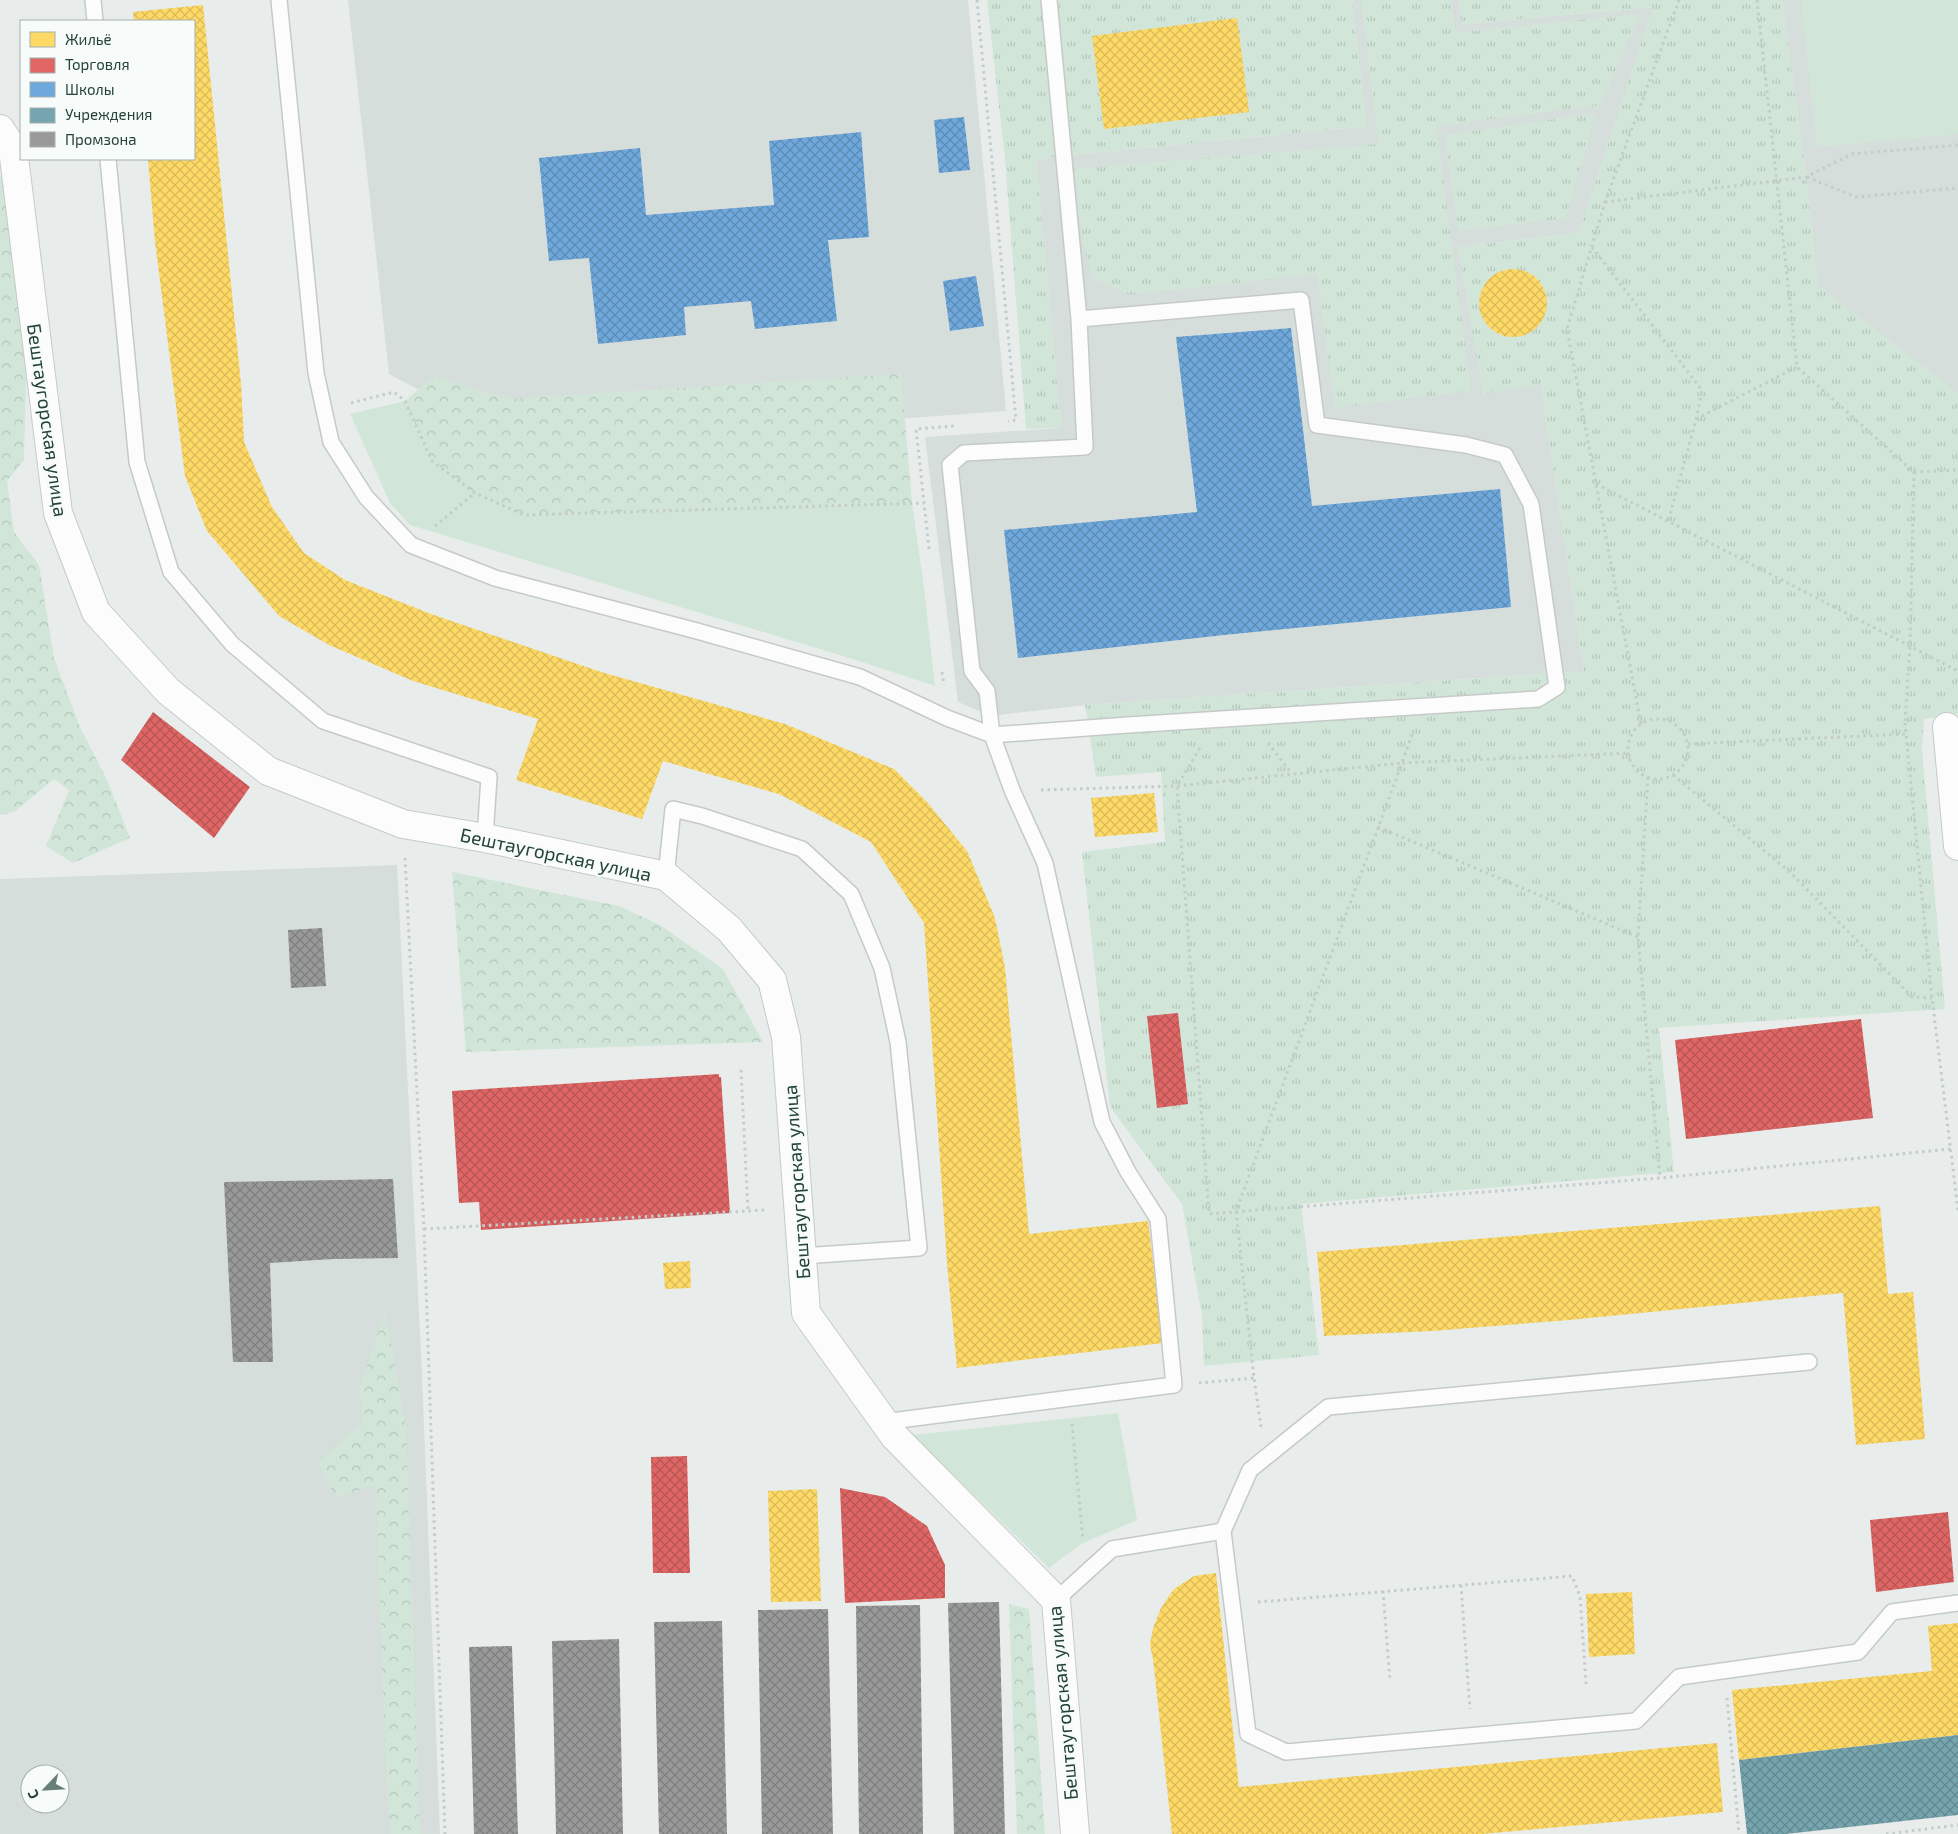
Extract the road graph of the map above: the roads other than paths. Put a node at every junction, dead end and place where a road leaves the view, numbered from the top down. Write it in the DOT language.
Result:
graph roads {
  1 [pos="93,0"];
  2 [pos="279,0"];
  3 [pos="1049,0"];
  4 [pos="95,20"];
  5 [pos="0,129"];
  6 [pos="108,160"];
  7 [pos="1079,319"];
  8 [pos="1942,724"];
  9 [pos="992,735"];
  10 [pos="485,838"];
  11 [pos="1958,846"];
  12 [pos="666,876"];
  13 [pos="802,1256"];
  14 [pos="1809,1362"];
  15 [pos="884,1422"];
  16 [pos="1223,1531"];
  17 [pos="1056,1600"];
  18 [pos="1958,1602"];
  19 [pos="1074,1834"];
  1 -- 4 [label="lane"];
  2 -- 9 [label="lane"];
  3 -- 7 [label="lane"];
  5 -- 10 [label="street, Бештаугорская улица"];
  6 -- 10 [label="lane"];
  7 -- 9 [label="lane"];
  7 -- 9 [label="lane"];
  8 -- 11 [label="street"];
  9 -- 15 [label="lane"];
  10 -- 12 [label="street, Бештаугорская улица"];
  12 -- 13 [label="street, Бештаугорская улица"];
  12 -- 13 [label="lane"];
  13 -- 15 [label="street, Бештаугорская улица"];
  14 -- 16 [label="lane"];
  15 -- 17 [label="street, Бештаугорская улица"];
  16 -- 17 [label="lane"];
  16 -- 18 [label="lane"];
  17 -- 19 [label="street, Бештаугорская улица"];
}
